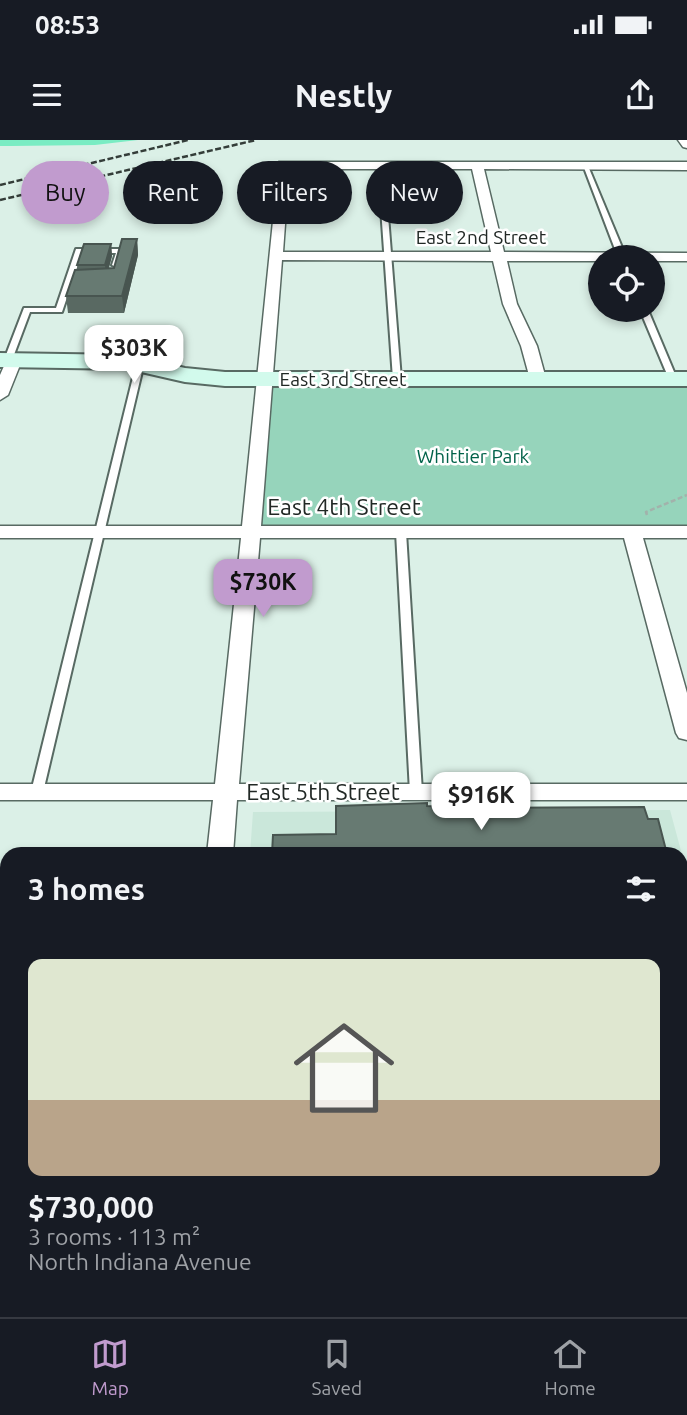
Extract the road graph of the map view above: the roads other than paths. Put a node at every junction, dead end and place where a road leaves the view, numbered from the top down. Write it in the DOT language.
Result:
graph roads {
  1 [pos="684,140"];
  2 [pos="687,145"];
  3 [pos="366,166"];
  4 [pos="463,166"];
  5 [pos="477,166"];
  6 [pos="585,166"];
  7 [pos="687,166"];
  8 [pos="385,224"];
  9 [pos="617,245"];
  10 [pos="276,257"];
  11 [pos="387,257"];
  12 [pos="498,257"];
  13 [pos="588,257"];
  14 [pos="665,257"];
  15 [pos="687,257"];
  16 [pos="114,272"];
  17 [pos="68,282"];
  18 [pos="79,282"];
  19 [pos="650,322"];
  20 [pos="7,360"];
  21 [pos="140,363"];
  22 [pos="265,379"];
  23 [pos="397,379"];
  24 [pos="538,379"];
  25 [pos="680,379"];
  26 [pos="0,395"];
  27 [pos="0,532"];
  28 [pos="100,532"];
  29 [pos="251,532"];
  30 [pos="401,532"];
  31 [pos="642,532"];
  32 [pos="687,532"];
  33 [pos="687,733"];
  34 [pos="0,792"];
  35 [pos="37,792"];
  36 [pos="226,792"];
  37 [pos="416,792"];
  38 [pos="687,792"];
  39 [pos="221,847"];
  1 -- 2 [label="street"];
  3 -- 10 [label="street"];
  4 -- 5 [label="street"];
  5 -- 6 [label="street"];
  5 -- 12 [label="street"];
  6 -- 7 [label="street"];
  6 -- 9 [label="lane"];
  8 -- 11 [label="lane"];
  10 -- 11 [label="street, East 2nd Street"];
  10 -- 22 [label="street"];
  11 -- 12 [label="street, East 2nd Street"];
  11 -- 23 [label="lane"];
  12 -- 13 [label="street, East 2nd Street"];
  12 -- 24 [label="street"];
  14 -- 15 [label="street, East 2nd Street"];
  16 -- 17 [label="lane"];
  17 -- 18 [label="lane"];
  17 -- 20 [label="lane"];
  19 -- 25 [label="lane"];
  20 -- 21 [label="street, East 3rd Street"];
  20 -- 26 [label="street"];
  21 -- 22 [label="street, East 3rd Street"];
  21 -- 28 [label="lane"];
  22 -- 23 [label="street, East 3rd Street"];
  22 -- 29 [label="street"];
  23 -- 24 [label="street, East 3rd Street"];
  24 -- 25 [label="street, East 3rd Street"];
  27 -- 28 [label="street, East 4th Street"];
  28 -- 29 [label="street, East 4th Street"];
  28 -- 35 [label="lane"];
  29 -- 30 [label="street, East 4th Street"];
  29 -- 36 [label="street"];
  30 -- 31 [label="street, East 4th Street"];
  30 -- 37 [label="lane"];
  31 -- 32 [label="street, East 4th Street"];
  31 -- 33 [label="street"];
  34 -- 35 [label="street, East 5th Street"];
  35 -- 36 [label="street, East 5th Street"];
  36 -- 37 [label="street, East 5th Street"];
  36 -- 39 [label="street"];
  37 -- 38 [label="street, East 5th Street"];
}
